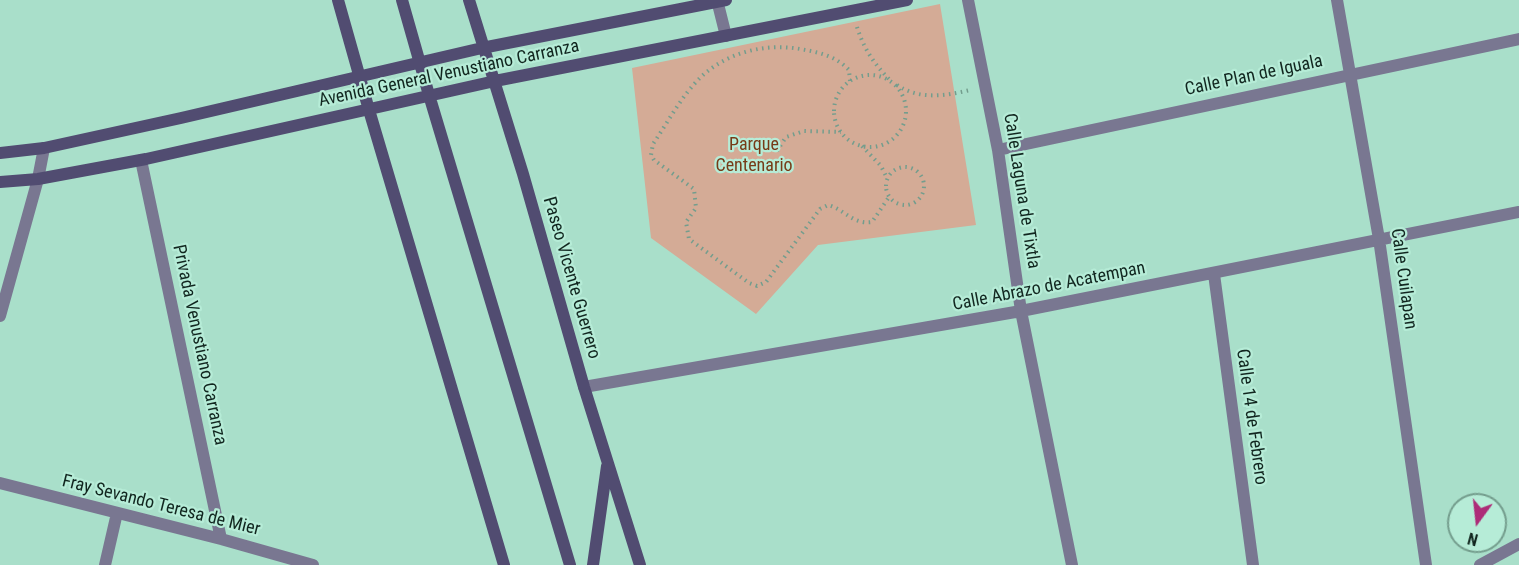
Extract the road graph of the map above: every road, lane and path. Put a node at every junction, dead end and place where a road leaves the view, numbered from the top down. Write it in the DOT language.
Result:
graph roads {
  1 [pos="338,0"];
  2 [pos="402,0"];
  3 [pos="469,0"];
  4 [pos="907,0"];
  5 [pos="968,0"];
  6 [pos="1337,0"];
  7 [pos="720,1"];
  8 [pos="853,12"];
  9 [pos="726,36"];
  10 [pos="1519,39"];
  11 [pos="482,48"];
  12 [pos="420,62"];
  13 [pos="1349,74"];
  14 [pos="359,75"];
  15 [pos="495,81"];
  16 [pos="850,81"];
  17 [pos="894,84"];
  18 [pos="986,87"];
  19 [pos="429,95"];
  20 [pos="369,110"];
  21 [pos="842,133"];
  22 [pos="861,145"];
  23 [pos="44,148"];
  24 [pos="998,150"];
  25 [pos="777,151"];
  26 [pos="0,153"];
  27 [pos="141,160"];
  28 [pos="887,178"];
  29 [pos="38,179"];
  30 [pos="0,183"];
  31 [pos="890,197"];
  32 [pos="1519,212"];
  33 [pos="1379,239"];
  34 [pos="1214,274"];
  35 [pos="1021,311"];
  36 [pos="0,316"];
  37 [pos="584,387"];
  38 [pos="607,462"];
  39 [pos="0,483"];
  40 [pos="117,513"];
  41 [pos="221,539"];
  42 [pos="1519,544"];
  43 [pos="285,561"];
  44 [pos="1493,561"];
  45 [pos="105,565"];
  46 [pos="313,565"];
  47 [pos="504,565"];
  48 [pos="570,565"];
  49 [pos="593,565"];
  50 [pos="640,565"];
  51 [pos="1072,565"];
  52 [pos="1253,565"];
  53 [pos="1426,565"];
  54 [pos="1480,565"];
  1 -- 14 [label="main road"];
  2 -- 12 [label="main road"];
  3 -- 11 [label="main road, Paseo Vicente Guerrero"];
  4 -- 8 [label="main road, Avenida General Venustiano Carranza"];
  5 -- 18 [label="street, Calle Laguna de Tixtla"];
  6 -- 13 [label="street, Calle Cuilapan"];
  7 -- 9 [label="street"];
  7 -- 11 [label="main road, Avenida General Venustiano Carranza"];
  8 -- 9 [label="main road, Avenida General Venustiano Carranza"];
  8 -- 17 [label="path"];
  9 -- 15 [label="main road, Avenida General Venustiano Carranza"];
  10 -- 13 [label="street, Calle Plan de Iguala"];
  11 -- 12 [label="main road, Avenida General Venustiano Carranza"];
  11 -- 15 [label="main road, Paseo Vicente Guerrero"];
  12 -- 14 [label="main road, Avenida General Venustiano Carranza"];
  12 -- 19 [label="main road"];
  13 -- 24 [label="street, Calle Plan de Iguala"];
  13 -- 33 [label="street, Calle Cuilapan"];
  14 -- 20 [label="main road"];
  14 -- 23 [label="main road, Avenida General Venustiano Carranza"];
  15 -- 19 [label="main road, Avenida General Venustiano Carranza"];
  15 -- 37 [label="main road, Paseo Vicente Guerrero"];
  16 -- 17 [label="path"];
  16 -- 21 [label="path"];
  16 -- 31 [label="path"];
  17 -- 18 [label="path"];
  17 -- 22 [label="path"];
  18 -- 24 [label="street, Calle Laguna de Tixtla"];
  19 -- 20 [label="main road, Avenida General Venustiano Carranza"];
  19 -- 48 [label="main road"];
  20 -- 27 [label="main road, Avenida General Venustiano Carranza"];
  20 -- 47 [label="main road"];
  21 -- 22 [label="path"];
  21 -- 25 [label="path"];
  22 -- 28 [label="path"];
  23 -- 26 [label="main road, Avenida General Venustiano Carranza"];
  23 -- 29 [label="street"];
  24 -- 35 [label="street, Calle Laguna de Tixtla"];
  27 -- 29 [label="main road, Avenida General Venustiano Carranza"];
  27 -- 41 [label="street, Privada Venustiano Carranza"];
  28 -- 31 [label="path"];
  28 -- 31 [label="path"];
  29 -- 30 [label="main road, Avenida General Venustiano Carranza"];
  29 -- 36 [label="street"];
  32 -- 33 [label="street, Calle Abrazo de Acatempan"];
  33 -- 34 [label="street, Calle Abrazo de Acatempan"];
  33 -- 53 [label="street, Calle Cuilapan"];
  34 -- 35 [label="street, Calle Abrazo de Acatempan"];
  34 -- 52 [label="street, Calle 14 de Febrero"];
  35 -- 37 [label="street, Calle Abrazo de Acatempan"];
  35 -- 51 [label="street, Calle Laguna de Tixtla"];
  37 -- 38 [label="main road, Paseo Vicente Guerrero"];
  38 -- 49 [label="main road"];
  38 -- 50 [label="main road, Paseo Vicente Guerrero"];
  39 -- 40 [label="street, Fray Sevando Teresa de Mier"];
  40 -- 41 [label="street, Fray Sevando Teresa de Mier"];
  40 -- 45 [label="street"];
  41 -- 43 [label="street, Fray Sevando Teresa de Mier"];
  42 -- 44 [label="street"];
  43 -- 46 [label="street, Fray Sevando Teresa de Mier"];
  44 -- 54 [label="street"];
}
